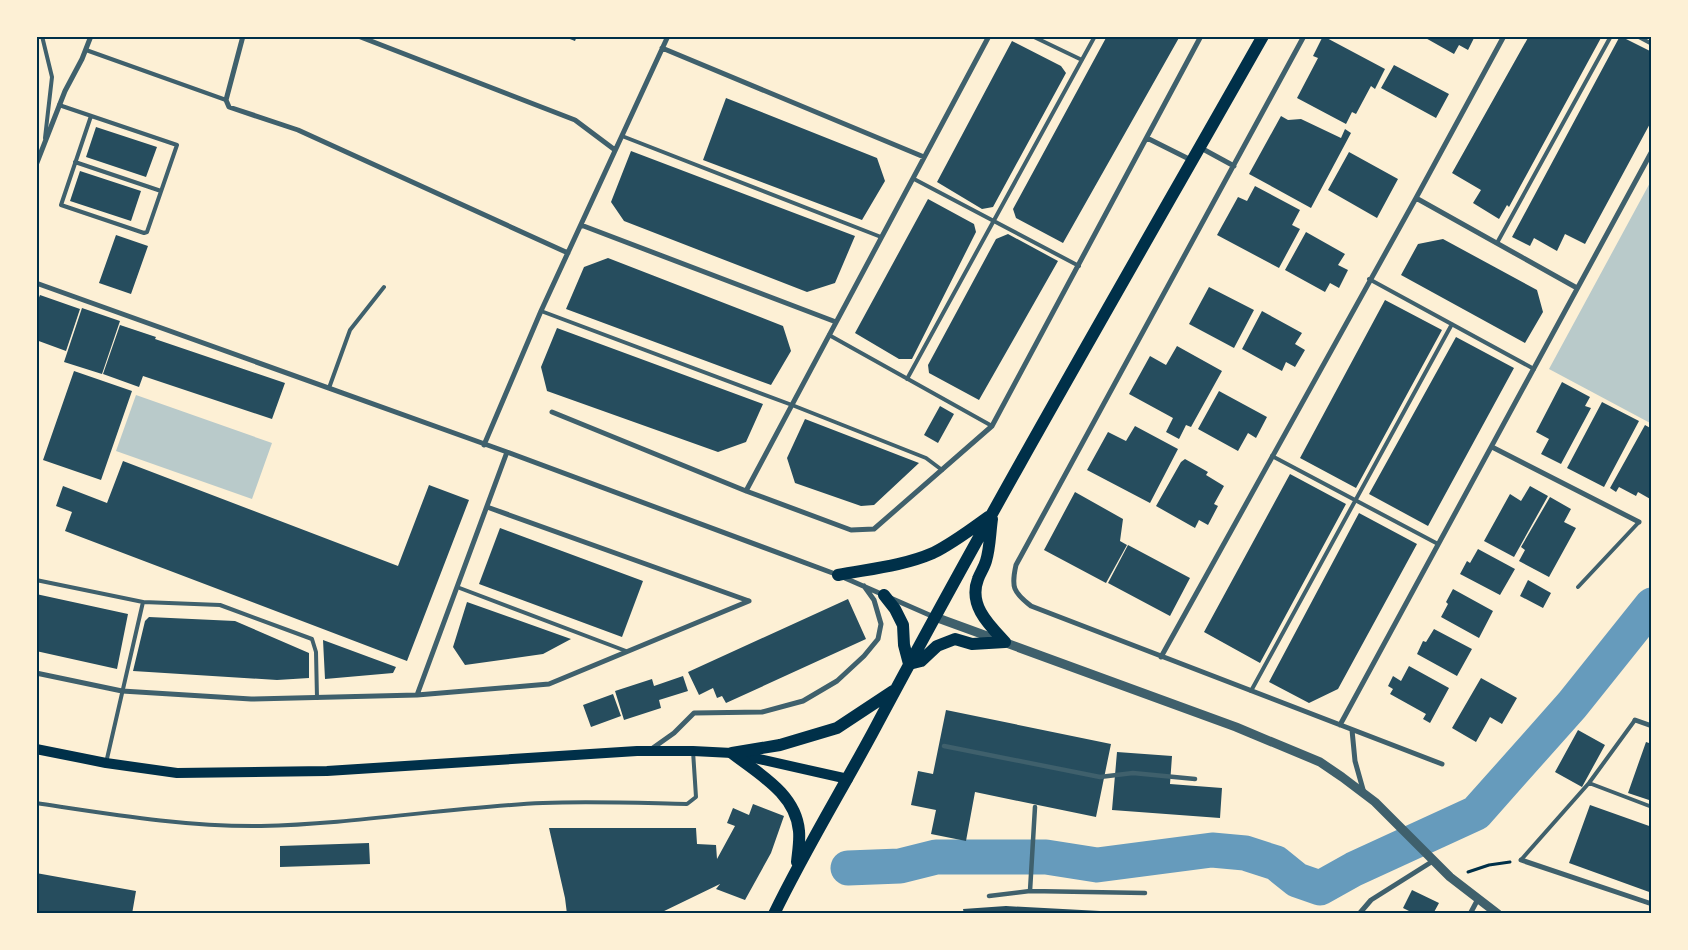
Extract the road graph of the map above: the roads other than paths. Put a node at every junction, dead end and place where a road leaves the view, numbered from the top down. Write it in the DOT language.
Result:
graph roads {
  1 [pos="42,36"];
  2 [pos="91,36"];
  3 [pos="243,36"];
  4 [pos="358,36"];
  5 [pos="668,36"];
  6 [pos="989,36"];
  7 [pos="1032,36"];
  8 [pos="1095,36"];
  9 [pos="1201,36"];
  10 [pos="1263,36"];
  11 [pos="1304,36"];
  12 [pos="1504,36"];
  13 [pos="1611,36"];
  14 [pos="1637,36"];
  15 [pos="1652,44"];
  16 [pos="662,48"];
  17 [pos="86,50"];
  18 [pos="1082,60"];
  19 [pos="226,100"];
  20 [pos="59,105"];
  21 [pos="91,116"];
  22 [pos="622,136"];
  23 [pos="1146,138"];
  24 [pos="44,143"];
  25 [pos="1200,148"];
  26 [pos="615,150"];
  27 [pos="1652,151"];
  28 [pos="924,157"];
  29 [pos="1192,160"];
  30 [pos="75,162"];
  31 [pos="36,165"];
  32 [pos="1234,166"];
  33 [pos="914,179"];
  34 [pos="161,191"];
  35 [pos="1416,198"];
  36 [pos="994,223"];
  37 [pos="581,225"];
  38 [pos="881,238"];
  39 [pos="1497,243"];
  40 [pos="568,252"];
  41 [pos="1079,266"];
  42 [pos="1369,279"];
  43 [pos="36,283"];
  44 [pos="384,286"];
  45 [pos="1577,288"];
  46 [pos="541,311"];
  47 [pos="836,322"];
  48 [pos="1452,324"];
  49 [pos="829,335"];
  50 [pos="1534,369"];
  51 [pos="907,379"];
  52 [pos="329,388"];
  53 [pos="792,404"];
  54 [pos="552,412"];
  55 [pos="992,426"];
  56 [pos="484,445"];
  57 [pos="1492,447"];
  58 [pos="507,452"];
  59 [pos="1272,456"];
  60 [pos="942,470"];
  61 [pos="746,491"];
  62 [pos="1356,500"];
  63 [pos="486,507"];
  64 [pos="992,514"];
  65 [pos="1639,522"];
  66 [pos="1438,544"];
  67 [pos="838,575"];
  68 [pos="36,580"];
  69 [pos="864,586"];
  70 [pos="457,587"];
  71 [pos="1578,587"];
  72 [pos="884,595"];
  73 [pos="143,602"];
  74 [pos="935,617"];
  75 [pos="1005,642"];
  76 [pos="626,651"];
  77 [pos="1161,657"];
  78 [pos="909,664"];
  79 [pos="36,673"];
  80 [pos="895,690"];
  81 [pos="122,691"];
  82 [pos="1251,691"];
  83 [pos="417,695"];
  84 [pos="317,698"];
  85 [pos="1635,720"];
  86 [pos="1340,725"];
  87 [pos="1652,726"];
  88 [pos="1352,730"];
  89 [pos="944,746"];
  90 [pos="36,749"];
  91 [pos="693,751"];
  92 [pos="647,752"];
  93 [pos="732,753"];
  94 [pos="106,763"];
  95 [pos="1442,764"];
  96 [pos="848,779"];
  97 [pos="1195,779"];
  98 [pos="1589,784"];
  99 [pos="1364,794"];
  100 [pos="36,803"];
  101 [pos="1035,807"];
  102 [pos="1652,807"];
  103 [pos="1521,860"];
  104 [pos="1433,861"];
  105 [pos="797,866"];
  106 [pos="1030,891"];
  107 [pos="1145,893"];
  108 [pos="989,896"];
  109 [pos="1478,899"];
  110 [pos="1652,904"];
  111 [pos="774,914"];
  112 [pos="1359,914"];
  113 [pos="1470,914"];
  114 [pos="1498,914"];
  1 -- 24 [label="lane"];
  2 -- 17 [label="street"];
  3 -- 19 [label="street"];
  4 -- 26 [label="street"];
  5 -- 16 [label="street"];
  6 -- 28 [label="street"];
  7 -- 18 [label="lane"];
  8 -- 18 [label="lane"];
  9 -- 23 [label="street"];
  10 -- 25 [label="main road"];
  11 -- 32 [label="street"];
  12 -- 35 [label="street"];
  13 -- 39 [label="lane"];
  14 -- 15 [label="lane"];
  16 -- 22 [label="street"];
  16 -- 28 [label="street"];
  17 -- 19 [label="lane"];
  17 -- 20 [label="street"];
  18 -- 36 [label="lane"];
  19 -- 40 [label="street"];
  20 -- 21 [label="lane"];
  20 -- 24 [label="street"];
  21 -- 30 [label="lane"];
  21 -- 34 [label="lane"];
  22 -- 26 [label="street"];
  22 -- 38 [label="lane"];
  23 -- 29 [label="street"];
  23 -- 41 [label="street"];
  24 -- 31 [label="street"];
  25 -- 29 [label="main road"];
  25 -- 32 [label="street"];
  26 -- 37 [label="street"];
  27 -- 45 [label="street"];
  28 -- 33 [label="street"];
  29 -- 64 [label="main road"];
  30 -- 34 [label="lane"];
  30 -- 34 [label="lane"];
  32 -- 77 [label="street"];
  33 -- 36 [label="lane"];
  33 -- 38 [label="street"];
  35 -- 39 [label="street"];
  35 -- 42 [label="street"];
  36 -- 41 [label="lane"];
  36 -- 51 [label="lane"];
  37 -- 40 [label="street"];
  37 -- 47 [label="street"];
  38 -- 47 [label="street"];
  39 -- 45 [label="street"];
  40 -- 46 [label="street"];
  41 -- 55 [label="street"];
  42 -- 48 [label="lane"];
  42 -- 59 [label="street"];
  43 -- 52 [label="street"];
  44 -- 52 [label="lane"];
  45 -- 50 [label="street"];
  46 -- 53 [label="lane"];
  46 -- 56 [label="street"];
  47 -- 49 [label="street"];
  48 -- 50 [label="lane"];
  48 -- 62 [label="lane"];
  49 -- 51 [label="lane"];
  49 -- 53 [label="street"];
  50 -- 57 [label="street"];
  51 -- 55 [label="lane"];
  52 -- 56 [label="street"];
  53 -- 60 [label="lane"];
  53 -- 61 [label="street"];
  54 -- 61 [label="street"];
  55 -- 60 [label="street"];
  56 -- 58 [label="street"];
  57 -- 65 [label="street"];
  57 -- 66 [label="street"];
  58 -- 63 [label="street"];
  58 -- 67 [label="street"];
  59 -- 62 [label="lane"];
  59 -- 77 [label="street"];
  60 -- 61 [label="street"];
  62 -- 66 [label="lane"];
  62 -- 82 [label="lane"];
  63 -- 70 [label="street"];
  63 -- 76 [label="street"];
  64 -- 67 [label="main road"];
  64 -- 74 [label="main road"];
  64 -- 75 [label="main road"];
  65 -- 71 [label="lane"];
  66 -- 86 [label="street"];
  67 -- 69 [label="street"];
  68 -- 73 [label="lane"];
  69 -- 72 [label="street"];
  69 -- 92 [label="street"];
  70 -- 76 [label="lane"];
  70 -- 83 [label="street"];
  72 -- 74 [label="street"];
  72 -- 78 [label="main road"];
  73 -- 81 [label="lane"];
  73 -- 84 [label="lane"];
  74 -- 75 [label="street"];
  74 -- 78 [label="main road"];
  75 -- 78 [label="main road"];
  75 -- 99 [label="street"];
  76 -- 83 [label="street"];
  77 -- 82 [label="street"];
  78 -- 80 [label="main road"];
  79 -- 81 [label="street"];
  80 -- 93 [label="main road"];
  80 -- 96 [label="main road"];
  81 -- 84 [label="street"];
  81 -- 94 [label="lane"];
  82 -- 86 [label="street"];
  83 -- 84 [label="street"];
  85 -- 87 [label="street"];
  85 -- 98 [label="lane"];
  86 -- 88 [label="street"];
  88 -- 95 [label="street"];
  88 -- 99 [label="street"];
  89 -- 97 [label="street"];
  90 -- 94 [label="main road"];
  91 -- 92 [label="main road"];
  91 -- 93 [label="main road"];
  91 -- 100 [label="lane"];
  92 -- 94 [label="main road"];
  93 -- 96 [label="main road"];
  93 -- 105 [label="main road"];
  96 -- 105 [label="main road"];
  98 -- 102 [label="lane"];
  98 -- 103 [label="lane"];
  99 -- 104 [label="street"];
  101 -- 106 [label="street"];
  103 -- 110 [label="street"];
  104 -- 109 [label="street"];
  104 -- 112 [label="street"];
  105 -- 111 [label="main road"];
  106 -- 107 [label="street"];
  106 -- 108 [label="street"];
  109 -- 113 [label="street"];
  109 -- 114 [label="street"];
}
